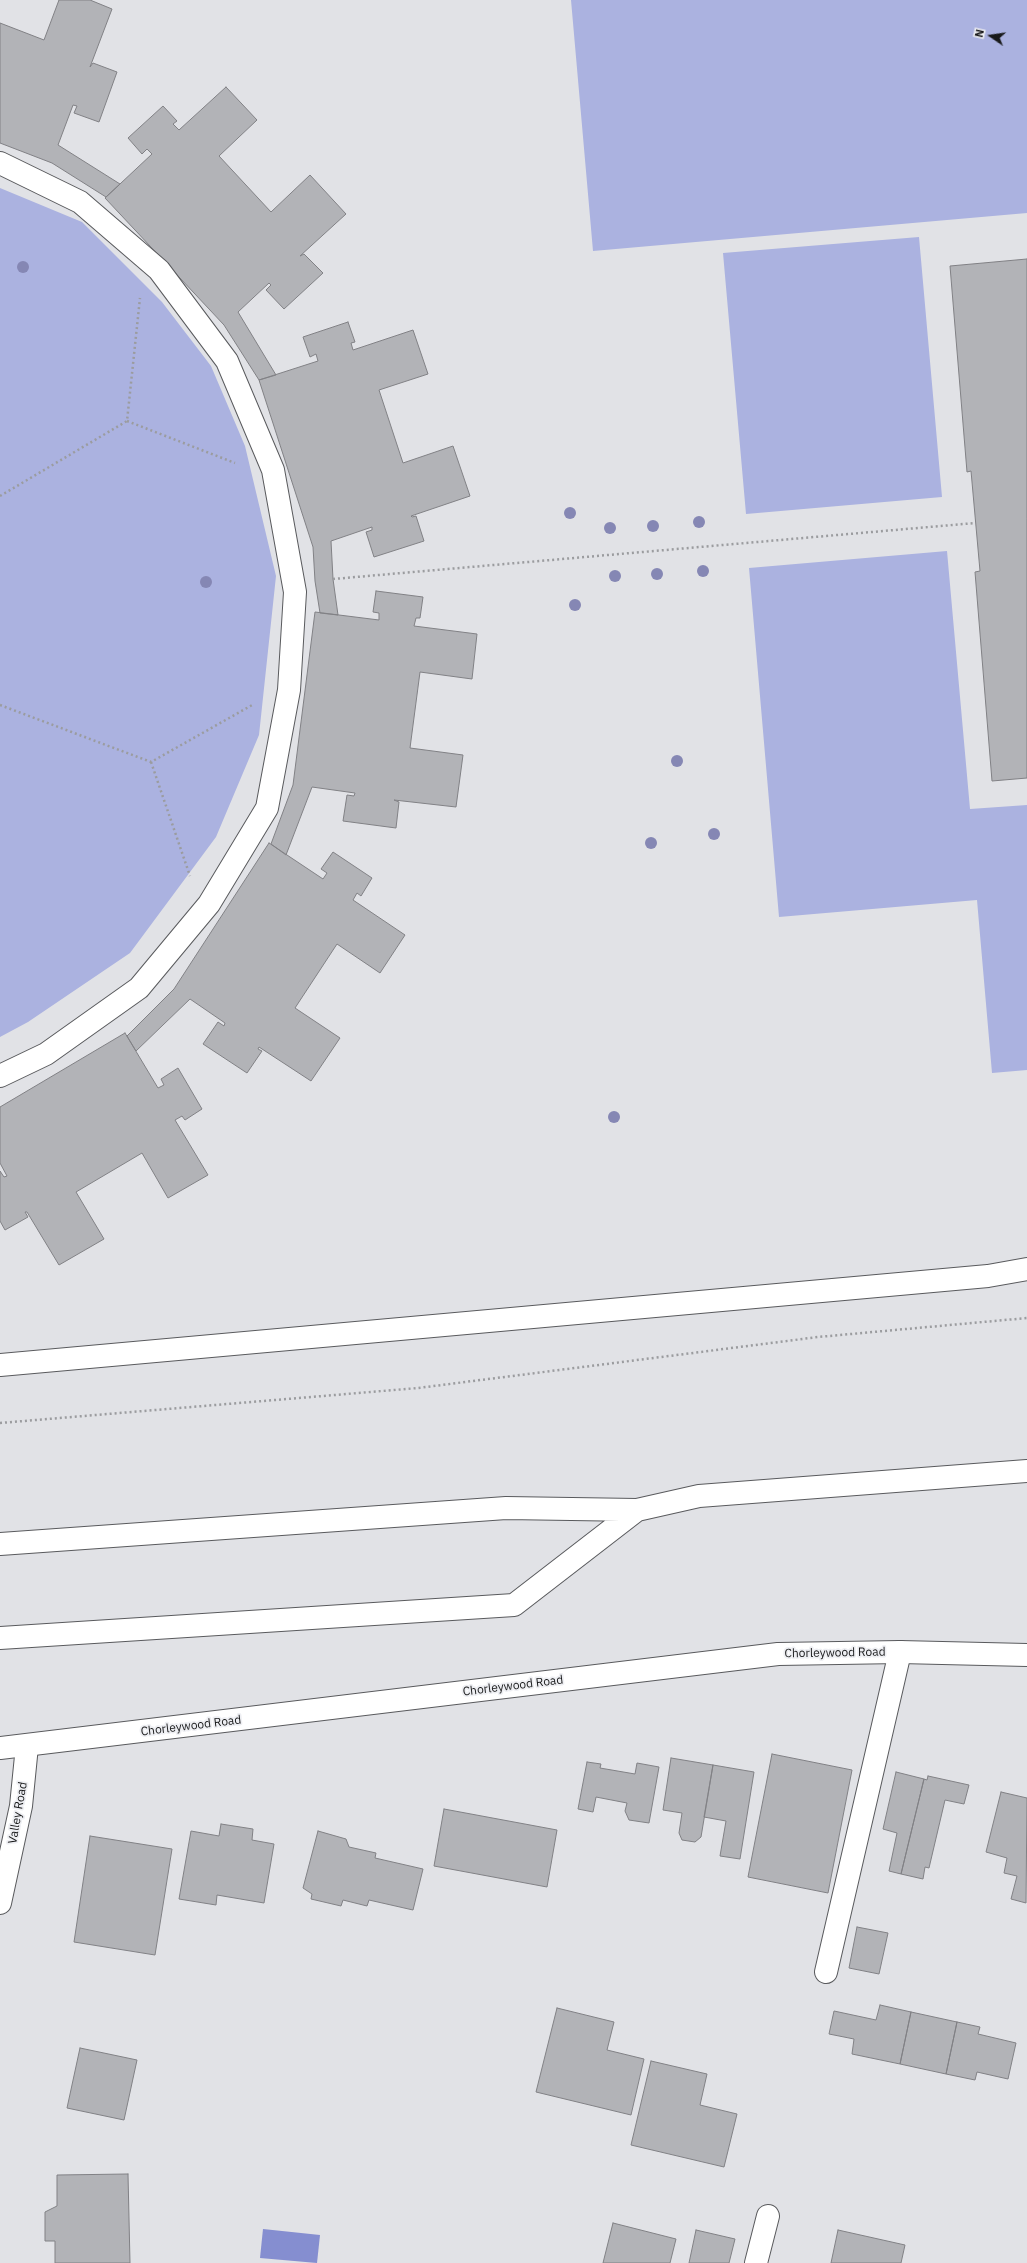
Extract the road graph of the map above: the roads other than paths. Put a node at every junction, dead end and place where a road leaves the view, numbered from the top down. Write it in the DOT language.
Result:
graph roads {
  1 [pos="0,163"];
  2 [pos="0,1076"];
  3 [pos="1027,1269"];
  4 [pos="0,1365"];
  5 [pos="1027,1471"];
  6 [pos="637,1510"];
  7 [pos="0,1544"];
  8 [pos="0,1638"];
  9 [pos="900,1652"];
  10 [pos="1027,1655"];
  11 [pos="27,1746"];
  12 [pos="0,1748"];
  13 [pos="0,1904"];
  14 [pos="826,1972"];
  15 [pos="768,2216"];
  16 [pos="756,2263"];
  1 -- 2 [label="main road"];
  3 -- 4 [label="main road"];
  5 -- 6 [label="main road"];
  6 -- 7 [label="main road"];
  6 -- 8 [label="main road"];
  9 -- 10 [label="main road, Chorleywood Road"];
  9 -- 11 [label="main road, Chorleywood Road"];
  9 -- 14 [label="main road"];
  11 -- 12 [label="main road, Chorleywood Road"];
  11 -- 13 [label="main road, Valley Road"];
  15 -- 16 [label="main road"];
}
